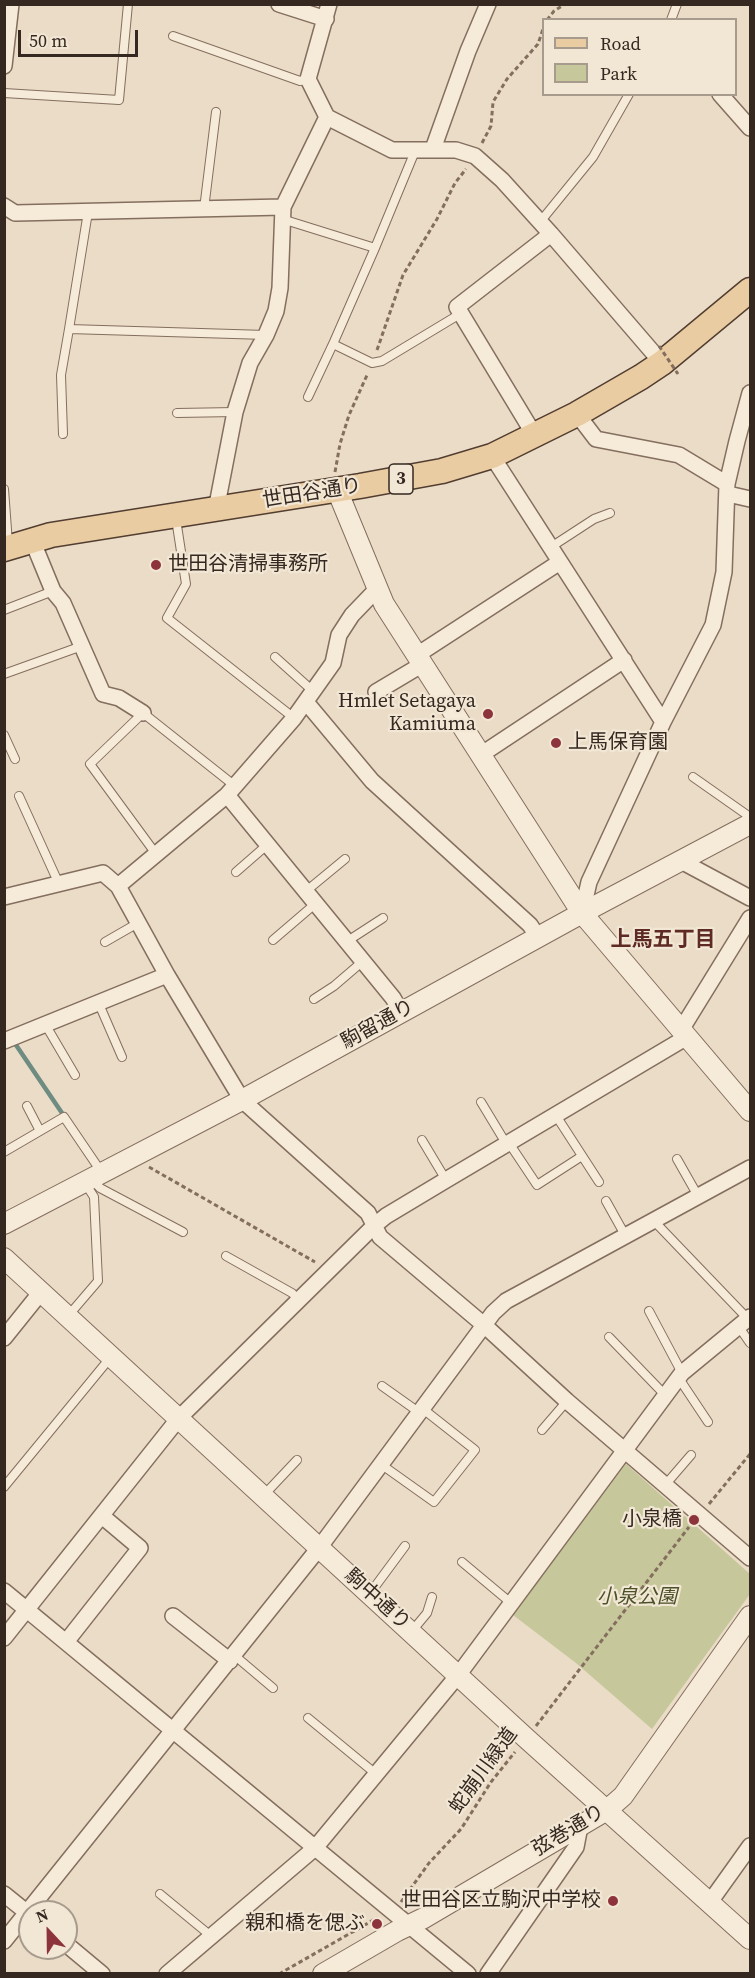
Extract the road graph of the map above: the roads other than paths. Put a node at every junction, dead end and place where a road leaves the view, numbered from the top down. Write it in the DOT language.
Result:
graph roads {
  1 [pos="11,4"];
  2 [pos="128,4"];
  3 [pos="279,4"];
  4 [pos="488,4"];
  5 [pos="328,12"];
  6 [pos="173,36"];
  7 [pos="5,56"];
  8 [pos="4,66"];
  9 [pos="308,79"];
  10 [pos="4,93"];
  11 [pos="628,96"];
  12 [pos="722,96"];
  13 [pos="216,112"];
  14 [pos="327,117"];
  15 [pos="749,124"];
  16 [pos="433,148"];
  17 [pos="414,149"];
  18 [pos="4,206"];
  19 [pos="204,209"];
  20 [pos="88,212"];
  21 [pos="282,213"];
  22 [pos="540,222"];
  23 [pos="551,234"];
  24 [pos="375,248"];
  25 [pos="748,298"];
  26 [pos="460,314"];
  27 [pos="69,329"];
  28 [pos="266,335"];
  29 [pos="333,345"];
  30 [pos="666,361"];
  31 [pos="750,393"];
  32 [pos="308,397"];
  33 [pos="177,412"];
  34 [pos="235,412"];
  35 [pos="577,414"];
  36 [pos="63,434"];
  37 [pos="535,436"];
  38 [pos="492,456"];
  39 [pos="336,481"];
  40 [pos="4,489"];
  41 [pos="728,489"];
  42 [pos="750,499"];
  43 [pos="216,510"];
  44 [pos="610,513"];
  45 [pos="175,515"];
  46 [pos="32,540"];
  47 [pos="551,547"];
  48 [pos="7,548"];
  49 [pos="560,562"];
  50 [pos="377,589"];
  51 [pos="53,591"];
  52 [pos="4,610"];
  53 [pos="82,646"];
  54 [pos="275,657"];
  55 [pos="420,659"];
  56 [pos="624,660"];
  57 [pos="4,674"];
  58 [pos="376,692"];
  59 [pos="310,697"];
  60 [pos="143,713"];
  61 [pos="294,718"];
  62 [pos="663,722"];
  63 [pos="4,735"];
  64 [pos="482,754"];
  65 [pos="15,759"];
  66 [pos="693,777"];
  67 [pos="231,790"];
  68 [pos="19,796"];
  69 [pos="750,817"];
  70 [pos="750,824"];
  71 [pos="267,845"];
  72 [pos="156,854"];
  73 [pos="345,859"];
  74 [pos="681,861"];
  75 [pos="236,872"];
  76 [pos="59,884"];
  77 [pos="118,886"];
  78 [pos="305,892"];
  79 [pos="4,897"];
  80 [pos="750,898"];
  81 [pos="315,904"];
  82 [pos="582,913"];
  83 [pos="383,918"];
  84 [pos="750,918"];
  85 [pos="138,923"];
  86 [pos="538,937"];
  87 [pos="273,940"];
  88 [pos="105,942"];
  89 [pos="346,942"];
  90 [pos="362,962"];
  91 [pos="167,975"];
  92 [pos="314,999"];
  93 [pos="99,1004"];
  94 [pos="401,1012"];
  95 [pos="45,1024"];
  96 [pos="684,1033"];
  97 [pos="4,1041"];
  98 [pos="122,1057"];
  99 [pos="75,1075"];
  100 [pos="242,1100"];
  101 [pos="481,1102"];
  102 [pos="27,1106"];
  103 [pos="750,1111"];
  104 [pos="555,1114"];
  105 [pos="40,1131"];
  106 [pos="422,1140"];
  107 [pos="508,1144"];
  108 [pos="4,1152"];
  109 [pos="582,1156"];
  110 [pos="677,1159"];
  111 [pos="750,1168"];
  112 [pos="93,1178"];
  113 [pos="446,1180"];
  114 [pos="599,1182"];
  115 [pos="698,1196"];
  116 [pos="606,1201"];
  117 [pos="653,1220"];
  118 [pos="4,1224"];
  119 [pos="375,1225"];
  120 [pos="183,1232"];
  121 [pos="625,1235"];
  122 [pos="226,1256"];
  123 [pos="4,1258"];
  124 [pos="42,1292"];
  125 [pos="299,1300"];
  126 [pos="649,1311"];
  127 [pos="68,1316"];
  128 [pos="746,1321"];
  129 [pos="484,1325"];
  130 [pos="609,1337"];
  131 [pos="4,1338"];
  132 [pos="750,1343"];
  133 [pos="111,1357"];
  134 [pos="680,1375"];
  135 [pos="382,1386"];
  136 [pos="665,1395"];
  137 [pos="567,1401"];
  138 [pos="421,1411"];
  139 [pos="180,1418"];
  140 [pos="708,1422"];
  141 [pos="542,1430"];
  142 [pos="626,1449"];
  143 [pos="691,1455"];
  144 [pos="297,1460"];
  145 [pos="382,1465"];
  146 [pos="666,1484"];
  147 [pos="4,1487"];
  148 [pos="263,1496"];
  149 [pos="102,1516"];
  150 [pos="405,1546"];
  151 [pos="319,1548"];
  152 [pos="750,1558"];
  153 [pos="462,1562"];
  154 [pos="4,1591"];
  155 [pos="370,1593"];
  156 [pos="432,1597"];
  157 [pos="511,1603"];
  158 [pos="28,1610"];
  159 [pos="173,1616"];
  160 [pos="750,1616"];
  161 [pos="412,1631"];
  162 [pos="4,1638"];
  163 [pos="66,1642"];
  164 [pos="232,1658"];
  165 [pos="459,1674"];
  166 [pos="273,1688"];
  167 [pos="308,1718"];
  168 [pos="174,1731"];
  169 [pos="376,1774"];
  170 [pos="607,1810"];
  171 [pos="580,1826"];
  172 [pos="750,1846"];
  173 [pos="315,1848"];
  174 [pos="4,1894"];
  175 [pos="160,1894"];
  176 [pos="39,1900"];
  177 [pos="710,1902"];
  178 [pos="18,1906"];
  179 [pos="18,1925"];
  180 [pos="409,1925"];
  181 [pos="211,1936"];
  182 [pos="750,1939"];
  183 [pos="4,1941"];
  184 [pos="78,1954"];
  185 [pos="102,1974"];
  186 [pos="167,1974"];
  187 [pos="323,1974"];
  188 [pos="468,1974"];
  189 [pos="488,1974"];
  1 -- 7 [label="street"];
  2 -- 10 [label="lane"];
  3 -- 5 [label="street"];
  4 -- 16 [label="street"];
  5 -- 9 [label="street"];
  6 -- 9 [label="lane"];
  7 -- 8 [label="street"];
  9 -- 14 [label="street"];
  11 -- 22 [label="lane"];
  12 -- 15 [label="street"];
  13 -- 19 [label="lane"];
  14 -- 17 [label="street"];
  14 -- 21 [label="street"];
  16 -- 17 [label="street"];
  16 -- 22 [label="street"];
  17 -- 24 [label="lane"];
  18 -- 20 [label="street"];
  19 -- 20 [label="street"];
  19 -- 21 [label="street"];
  20 -- 27 [label="lane"];
  21 -- 24 [label="lane"];
  21 -- 28 [label="street"];
  22 -- 23 [label="street"];
  23 -- 26 [label="street"];
  23 -- 30 [label="street"];
  24 -- 29 [label="lane"];
  25 -- 30 [label="main road, 世田谷通り / 3"];
  26 -- 29 [label="lane"];
  26 -- 37 [label="street"];
  27 -- 28 [label="lane"];
  27 -- 36 [label="lane"];
  28 -- 34 [label="street"];
  29 -- 32 [label="lane"];
  30 -- 35 [label="main road, 世田谷通り / 3"];
  31 -- 41 [label="street"];
  33 -- 34 [label="lane"];
  34 -- 43 [label="street"];
  35 -- 37 [label="main road, 世田谷通り / 3"];
  35 -- 41 [label="street"];
  37 -- 38 [label="main road, 世田谷通り / 3"];
  38 -- 39 [label="main road, 世田谷通り / 3"];
  38 -- 47 [label="street"];
  39 -- 43 [label="main road, 世田谷通り / 3"];
  39 -- 50 [label="street"];
  40 -- 48 [label="lane"];
  41 -- 42 [label="street"];
  41 -- 62 [label="street"];
  43 -- 45 [label="main road, 世田谷通り / 3"];
  44 -- 47 [label="lane"];
  45 -- 46 [label="main road, 世田谷通り / 3"];
  45 -- 61 [label="lane"];
  46 -- 48 [label="main road, 世田谷通り / 3"];
  46 -- 51 [label="street"];
  47 -- 49 [label="street"];
  49 -- 55 [label="street"];
  49 -- 56 [label="street"];
  50 -- 55 [label="street"];
  50 -- 59 [label="street"];
  51 -- 52 [label="lane"];
  51 -- 53 [label="street"];
  53 -- 57 [label="lane"];
  53 -- 60 [label="street"];
  54 -- 59 [label="lane"];
  55 -- 58 [label="street"];
  55 -- 64 [label="street"];
  56 -- 62 [label="street"];
  56 -- 64 [label="street"];
  59 -- 61 [label="street"];
  59 -- 86 [label="street"];
  60 -- 67 [label="lane"];
  60 -- 72 [label="lane"];
  61 -- 67 [label="street"];
  62 -- 82 [label="street"];
  63 -- 65 [label="lane"];
  64 -- 82 [label="street"];
  66 -- 69 [label="lane"];
  67 -- 71 [label="street"];
  67 -- 72 [label="street"];
  68 -- 76 [label="lane"];
  70 -- 74 [label="street, 駒留通り"];
  71 -- 75 [label="lane"];
  71 -- 78 [label="street"];
  72 -- 77 [label="street"];
  73 -- 78 [label="lane"];
  74 -- 80 [label="street"];
  74 -- 82 [label="street, 駒留通り"];
  76 -- 77 [label="street"];
  76 -- 79 [label="street"];
  77 -- 85 [label="street"];
  78 -- 81 [label="street"];
  81 -- 87 [label="lane"];
  81 -- 89 [label="street"];
  82 -- 86 [label="street, 駒留通り"];
  82 -- 96 [label="street"];
  83 -- 89 [label="lane"];
  84 -- 96 [label="street"];
  85 -- 88 [label="lane"];
  85 -- 91 [label="street"];
  86 -- 94 [label="street, 駒留通り"];
  89 -- 90 [label="street"];
  90 -- 92 [label="lane"];
  90 -- 94 [label="street"];
  91 -- 93 [label="street"];
  91 -- 100 [label="street"];
  93 -- 95 [label="street"];
  93 -- 98 [label="lane"];
  94 -- 100 [label="street, 駒留通り"];
  95 -- 97 [label="street"];
  95 -- 99 [label="lane"];
  96 -- 103 [label="street"];
  96 -- 104 [label="street"];
  100 -- 112 [label="street, 駒留通り"];
  100 -- 119 [label="street"];
  101 -- 107 [label="lane"];
  102 -- 105 [label="lane"];
  104 -- 107 [label="street"];
  104 -- 109 [label="lane"];
  105 -- 108 [label="lane"];
  105 -- 112 [label="lane"];
  106 -- 113 [label="lane"];
  107 -- 109 [label="lane"];
  107 -- 113 [label="street"];
  109 -- 114 [label="lane"];
  110 -- 115 [label="lane"];
  111 -- 115 [label="street"];
  112 -- 118 [label="street, 駒留通り"];
  112 -- 120 [label="lane"];
  112 -- 127 [label="lane"];
  113 -- 119 [label="street"];
  115 -- 117 [label="street"];
  116 -- 121 [label="lane"];
  117 -- 121 [label="street"];
  117 -- 128 [label="lane"];
  119 -- 125 [label="street"];
  119 -- 129 [label="street"];
  121 -- 129 [label="street"];
  122 -- 125 [label="lane"];
  123 -- 124 [label="street, 駒中通り"];
  124 -- 127 [label="street, 駒中通り"];
  124 -- 131 [label="street"];
  125 -- 139 [label="street"];
  126 -- 134 [label="lane"];
  127 -- 133 [label="street, 駒中通り"];
  128 -- 132 [label="lane"];
  128 -- 134 [label="street"];
  129 -- 137 [label="street"];
  129 -- 138 [label="street"];
  130 -- 136 [label="lane"];
  133 -- 139 [label="street, 駒中通り"];
  133 -- 147 [label="lane"];
  134 -- 136 [label="street"];
  134 -- 140 [label="lane"];
  135 -- 138 [label="lane"];
  136 -- 142 [label="street"];
  137 -- 141 [label="lane"];
  137 -- 142 [label="street"];
  138 -- 145 [label="street"];
  138 -- 145 [label="lane"];
  139 -- 148 [label="street, 駒中通り"];
  139 -- 149 [label="street"];
  142 -- 146 [label="street"];
  142 -- 157 [label="street"];
  143 -- 146 [label="lane"];
  144 -- 148 [label="lane"];
  145 -- 151 [label="street"];
  146 -- 152 [label="street"];
  148 -- 151 [label="street, 駒中通り"];
  149 -- 158 [label="street"];
  149 -- 163 [label="street"];
  150 -- 155 [label="lane"];
  151 -- 155 [label="street, 駒中通り"];
  151 -- 164 [label="street"];
  153 -- 157 [label="lane"];
  154 -- 158 [label="street"];
  155 -- 161 [label="street, 駒中通り"];
  156 -- 161 [label="lane"];
  157 -- 165 [label="street"];
  158 -- 162 [label="street"];
  158 -- 163 [label="street"];
  159 -- 164 [label="street"];
  160 -- 170 [label="street, 弦巻通り"];
  161 -- 165 [label="street, 駒中通り"];
  163 -- 168 [label="street"];
  164 -- 166 [label="lane"];
  164 -- 168 [label="street"];
  165 -- 169 [label="street"];
  165 -- 170 [label="street, 駒中通り"];
  167 -- 169 [label="lane"];
  168 -- 173 [label="street"];
  168 -- 176 [label="street"];
  169 -- 173 [label="street"];
  170 -- 171 [label="street, 弦巻通り"];
  170 -- 177 [label="street, 駒中通り"];
  171 -- 180 [label="street, 弦巻通り"];
  171 -- 189 [label="street"];
  172 -- 177 [label="street"];
  173 -- 180 [label="street"];
  173 -- 181 [label="street"];
  174 -- 178 [label="street"];
  175 -- 181 [label="lane"];
  177 -- 182 [label="street, 駒中通り"];
  179 -- 183 [label="street"];
  180 -- 187 [label="street, 弦巻通り"];
  180 -- 188 [label="street"];
  181 -- 186 [label="street"];
  184 -- 185 [label="street"];
}
